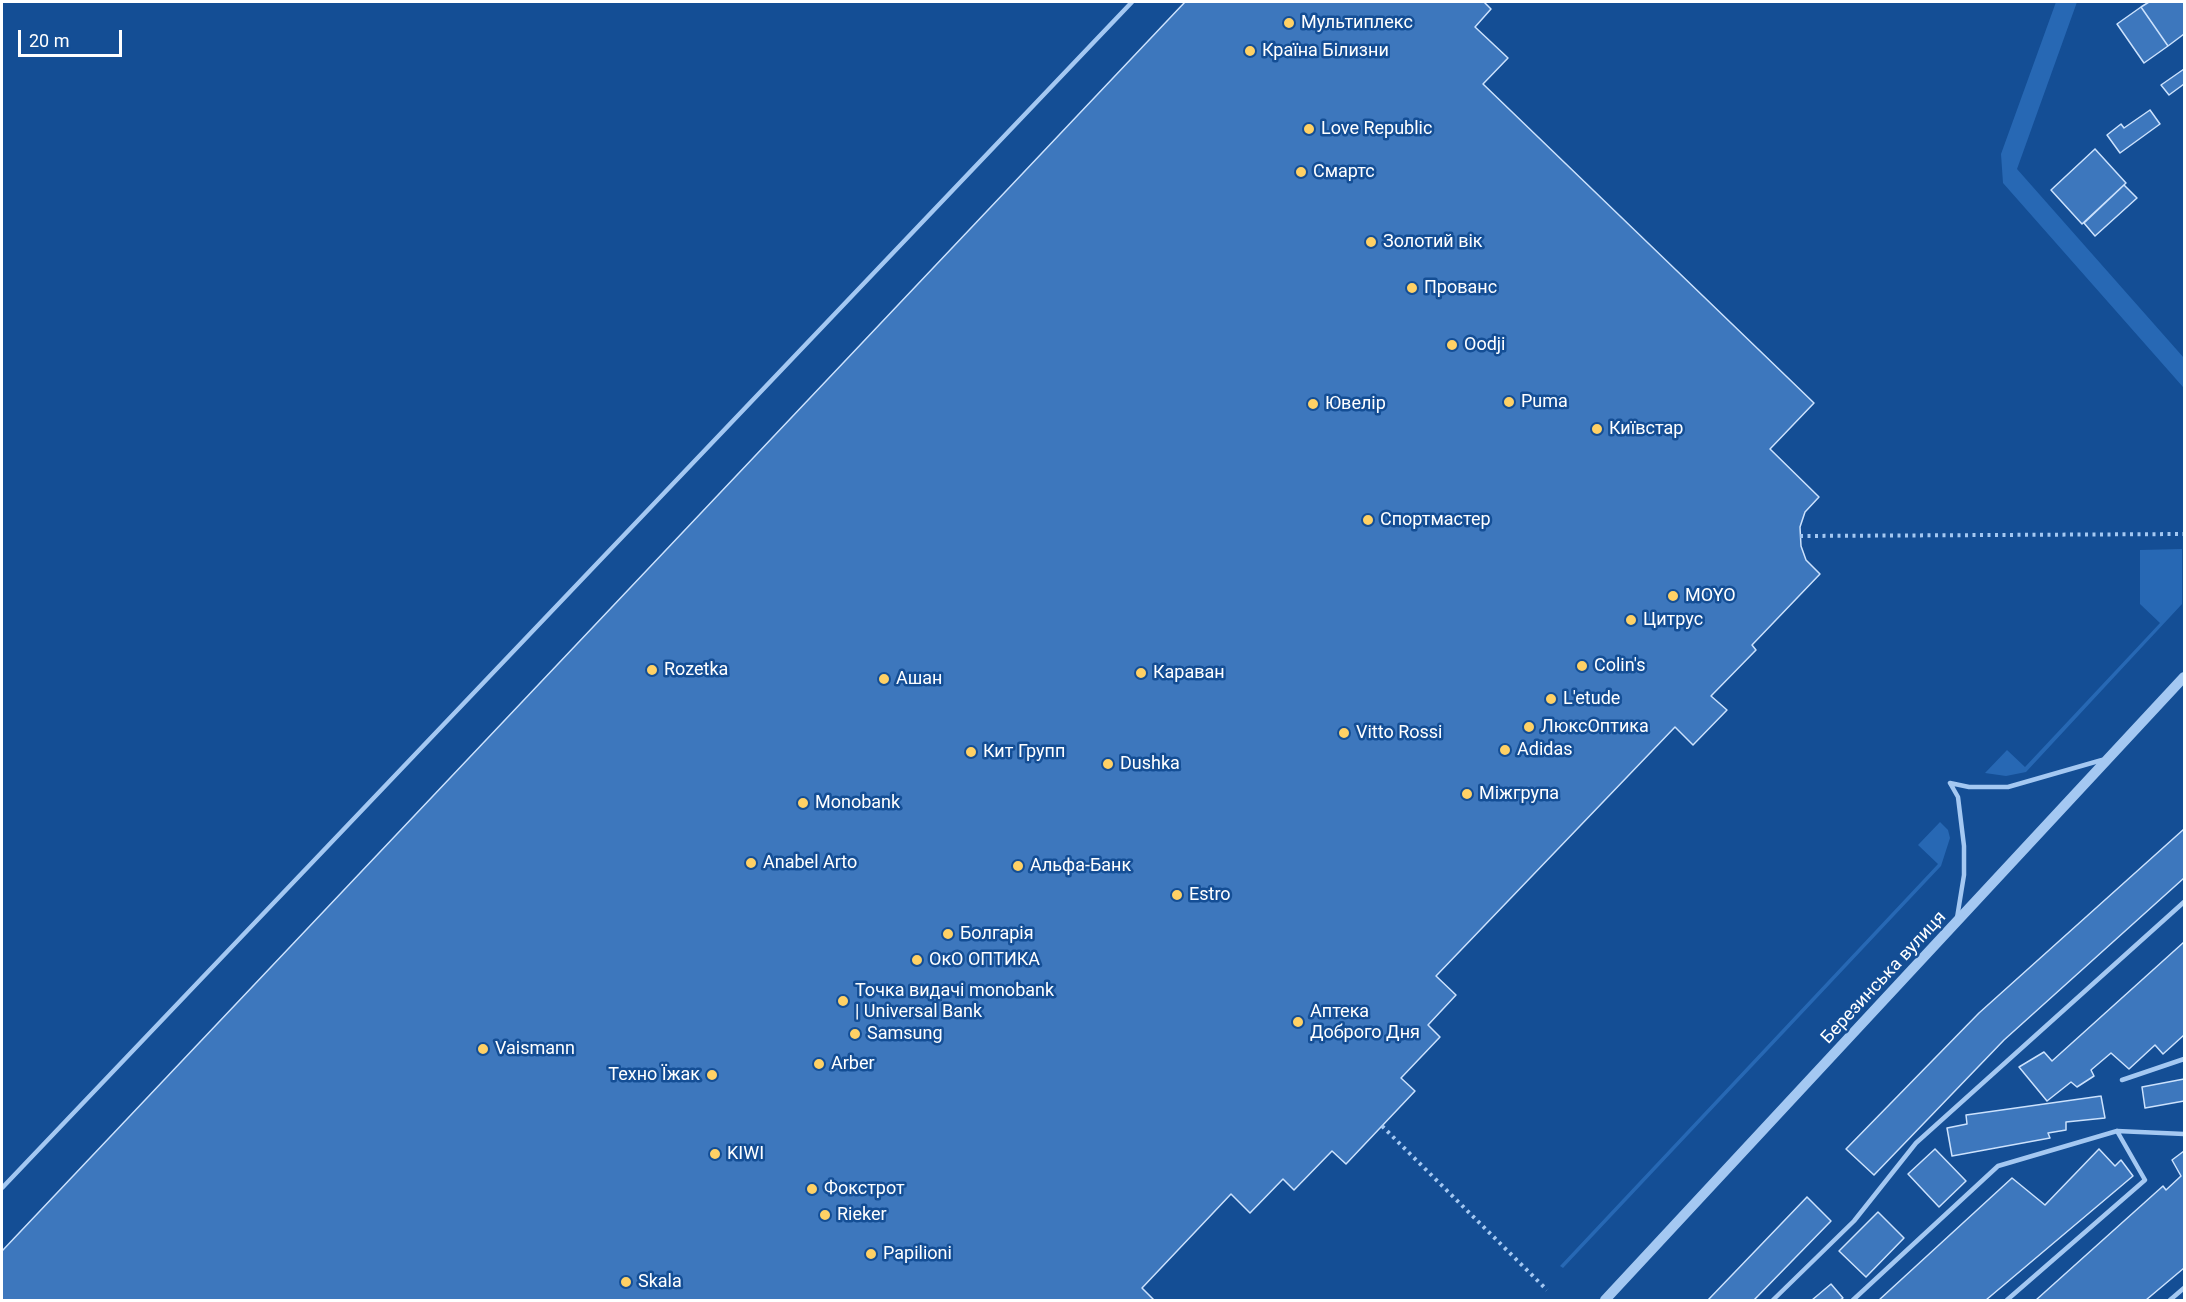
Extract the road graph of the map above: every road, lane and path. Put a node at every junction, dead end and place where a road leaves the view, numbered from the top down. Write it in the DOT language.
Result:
graph roads {
  1 [pos="1132,2"];
  2 [pos="2184,534"];
  3 [pos="1800,536"];
  4 [pos="2184,676"];
  5 [pos="2110,758"];
  6 [pos="2184,903"];
  7 [pos="1955,927"];
  8 [pos="2184,1059"];
  9 [pos="2122,1080"];
  10 [pos="1382,1126"];
  11 [pos="2117,1131"];
  12 [pos="2184,1134"];
  13 [pos="2,1188"];
  14 [pos="2184,1288"];
  15 [pos="1547,1290"];
  16 [pos="1605,1300"];
  17 [pos="1773,1300"];
  18 [pos="1853,1300"];
  19 [pos="2007,1300"];
  20 [pos="2170,1300"];
  1 -- 13 [label="lane"];
  2 -- 3 [label="path"];
  4 -- 5 [label="street, Березинська вулиця"];
  5 -- 7 [label="street, Березинська вулиця"];
  5 -- 7 [label="lane"];
  6 -- 17 [label="lane"];
  7 -- 16 [label="street, Березинська вулиця"];
  8 -- 9 [label="lane"];
  10 -- 15 [label="path"];
  11 -- 12 [label="lane"];
  11 -- 18 [label="lane"];
  11 -- 19 [label="lane"];
  14 -- 20 [label="lane"];
}
